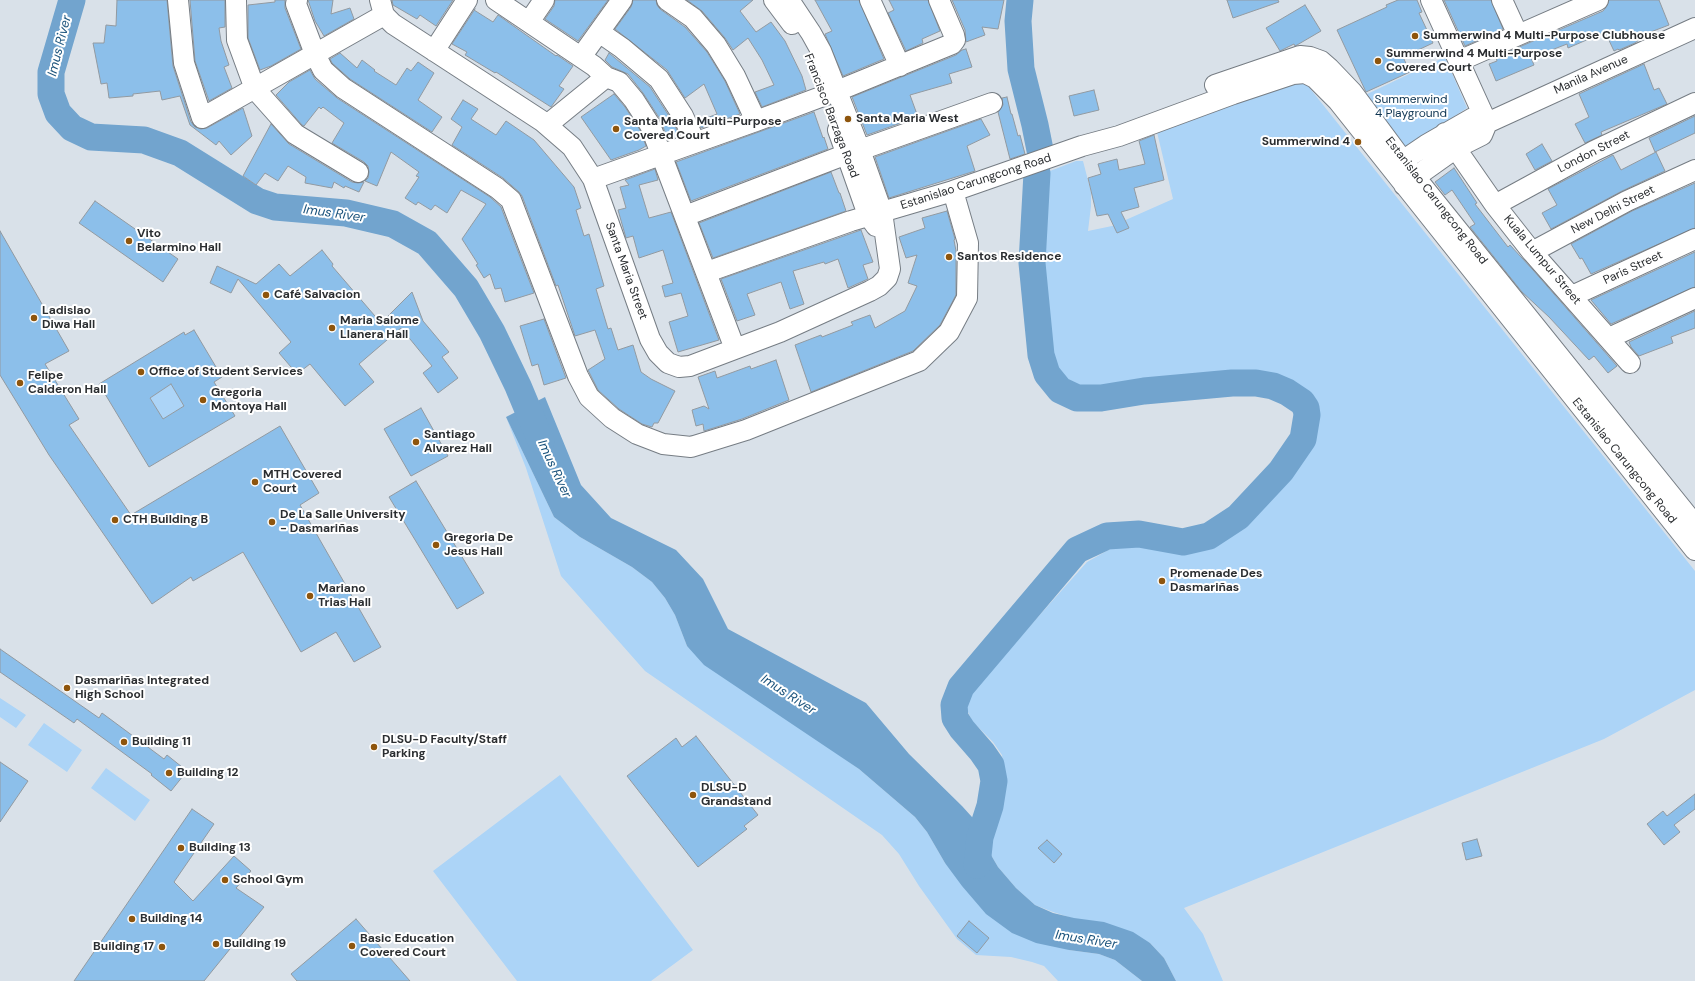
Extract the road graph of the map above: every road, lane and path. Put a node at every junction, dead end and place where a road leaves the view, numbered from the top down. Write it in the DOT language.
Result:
graph roads {
  1 [pos="178,0"];
  2 [pos="236,0"];
  3 [pos="298,0"];
  4 [pos="467,0"];
  5 [pos="496,0"];
  6 [pos="544,0"];
  7 [pos="622,0"];
  8 [pos="667,0"];
  9 [pos="774,0"];
  10 [pos="789,0"];
  11 [pos="870,0"];
  12 [pos="939,0"];
  13 [pos="1431,0"];
  14 [pos="1502,0"];
  15 [pos="1598,0"];
  16 [pos="1571,5"];
  17 [pos="382,7"];
  18 [pos="529,22"];
  19 [pos="1695,28"];
  20 [pos="599,32"];
  21 [pos="1518,35"];
  22 [pos="434,51"];
  23 [pos="315,54"];
  24 [pos="580,57"];
  25 [pos="1459,61"];
  26 [pos="900,66"];
  27 [pos="606,77"];
  28 [pos="255,89"];
  29 [pos="832,93"];
  30 [pos="992,103"];
  31 [pos="1695,103"];
  32 [pos="756,122"];
  33 [pos="1487,123"];
  34 [pos="547,125"];
  35 [pos="1451,141"];
  36 [pos="694,142"];
  37 [pos="854,152"];
  38 [pos="662,154"];
  39 [pos="1397,165"];
  40 [pos="1695,170"];
  41 [pos="358,172"];
  42 [pos="593,179"];
  43 [pos="1409,181"];
  44 [pos="953,191"];
  45 [pos="1495,205"];
  46 [pos="875,213"];
  47 [pos="685,216"];
  48 [pos="1695,239"];
  49 [pos="1532,252"];
  50 [pos="707,272"];
  51 [pos="1572,296"];
  52 [pos="1695,298"];
  53 [pos="1609,338"];
  54 [pos="735,349"];
  55 [pos="1630,363"];
  56 [pos="1695,525"];
  57 [pos="1695,550"];
  1 -- 28 [label="street"];
  2 -- 28 [label="street"];
  3 -- 23 [label="street"];
  4 -- 22 [label="street"];
  5 -- 18 [label="street"];
  6 -- 18 [label="street"];
  7 -- 20 [label="street"];
  8 -- 32 [label="street"];
  9 -- 29 [label="street, Francisco Barzaga Road"];
  10 -- 29 [label="street, Francisco Barzaga Road"];
  11 -- 26 [label="street"];
  12 -- 26 [label="street"];
  13 -- 25 [label="street"];
  14 -- 21 [label="street"];
  15 -- 16 [label="street"];
  16 -- 21 [label="street"];
  17 -- 22 [label="street, Santa Maria Street"];
  17 -- 23 [label="street"];
  18 -- 24 [label="street"];
  19 -- 33 [label="street, Manila Avenue"];
  20 -- 24 [label="street"];
  20 -- 36 [label="street"];
  21 -- 25 [label="street"];
  22 -- 34 [label="street, Santa Maria Street"];
  23 -- 28 [label="street"];
  23 -- 44 [label="street"];
  24 -- 27 [label="street"];
  25 -- 33 [label="street"];
  26 -- 29 [label="street"];
  27 -- 34 [label="street"];
  27 -- 38 [label="street"];
  28 -- 41 [label="street"];
  29 -- 32 [label="street"];
  29 -- 37 [label="street, Francisco Barzaga Road"];
  30 -- 37 [label="street"];
  31 -- 45 [label="street, London Street"];
  32 -- 36 [label="street"];
  33 -- 35 [label="street"];
  34 -- 42 [label="street, Santa Maria Street"];
  35 -- 39 [label="street"];
  35 -- 43 [label="street"];
  35 -- 45 [label="street, Kuala Lumpur Street"];
  36 -- 38 [label="street"];
  37 -- 46 [label="street, Francisco Barzaga Road"];
  37 -- 47 [label="street"];
  38 -- 42 [label="street"];
  38 -- 47 [label="street"];
  39 -- 43 [label="street, Estanislao Carungcong Road"];
  39 -- 44 [label="street, Estanislao Carungcong Road"];
  40 -- 49 [label="street, New Delhi Street"];
  42 -- 54 [label="street, Santa Maria Street"];
  43 -- 56 [label="street, Estanislao Carungcong Road"];
  43 -- 57 [label="street, Estanislao Carungcong Road"];
  44 -- 46 [label="street, Estanislao Carungcong Road"];
  45 -- 49 [label="street, Kuala Lumpur Street"];
  46 -- 50 [label="street, Estanislao Carungcong Road"];
  46 -- 54 [label="street, Santa Maria Street"];
  47 -- 50 [label="street"];
  48 -- 51 [label="street, Paris Street"];
  49 -- 51 [label="street, Kuala Lumpur Street"];
  50 -- 54 [label="street"];
  51 -- 53 [label="street, Kuala Lumpur Street"];
  52 -- 53 [label="street"];
  53 -- 55 [label="street, Kuala Lumpur Street"];
}
